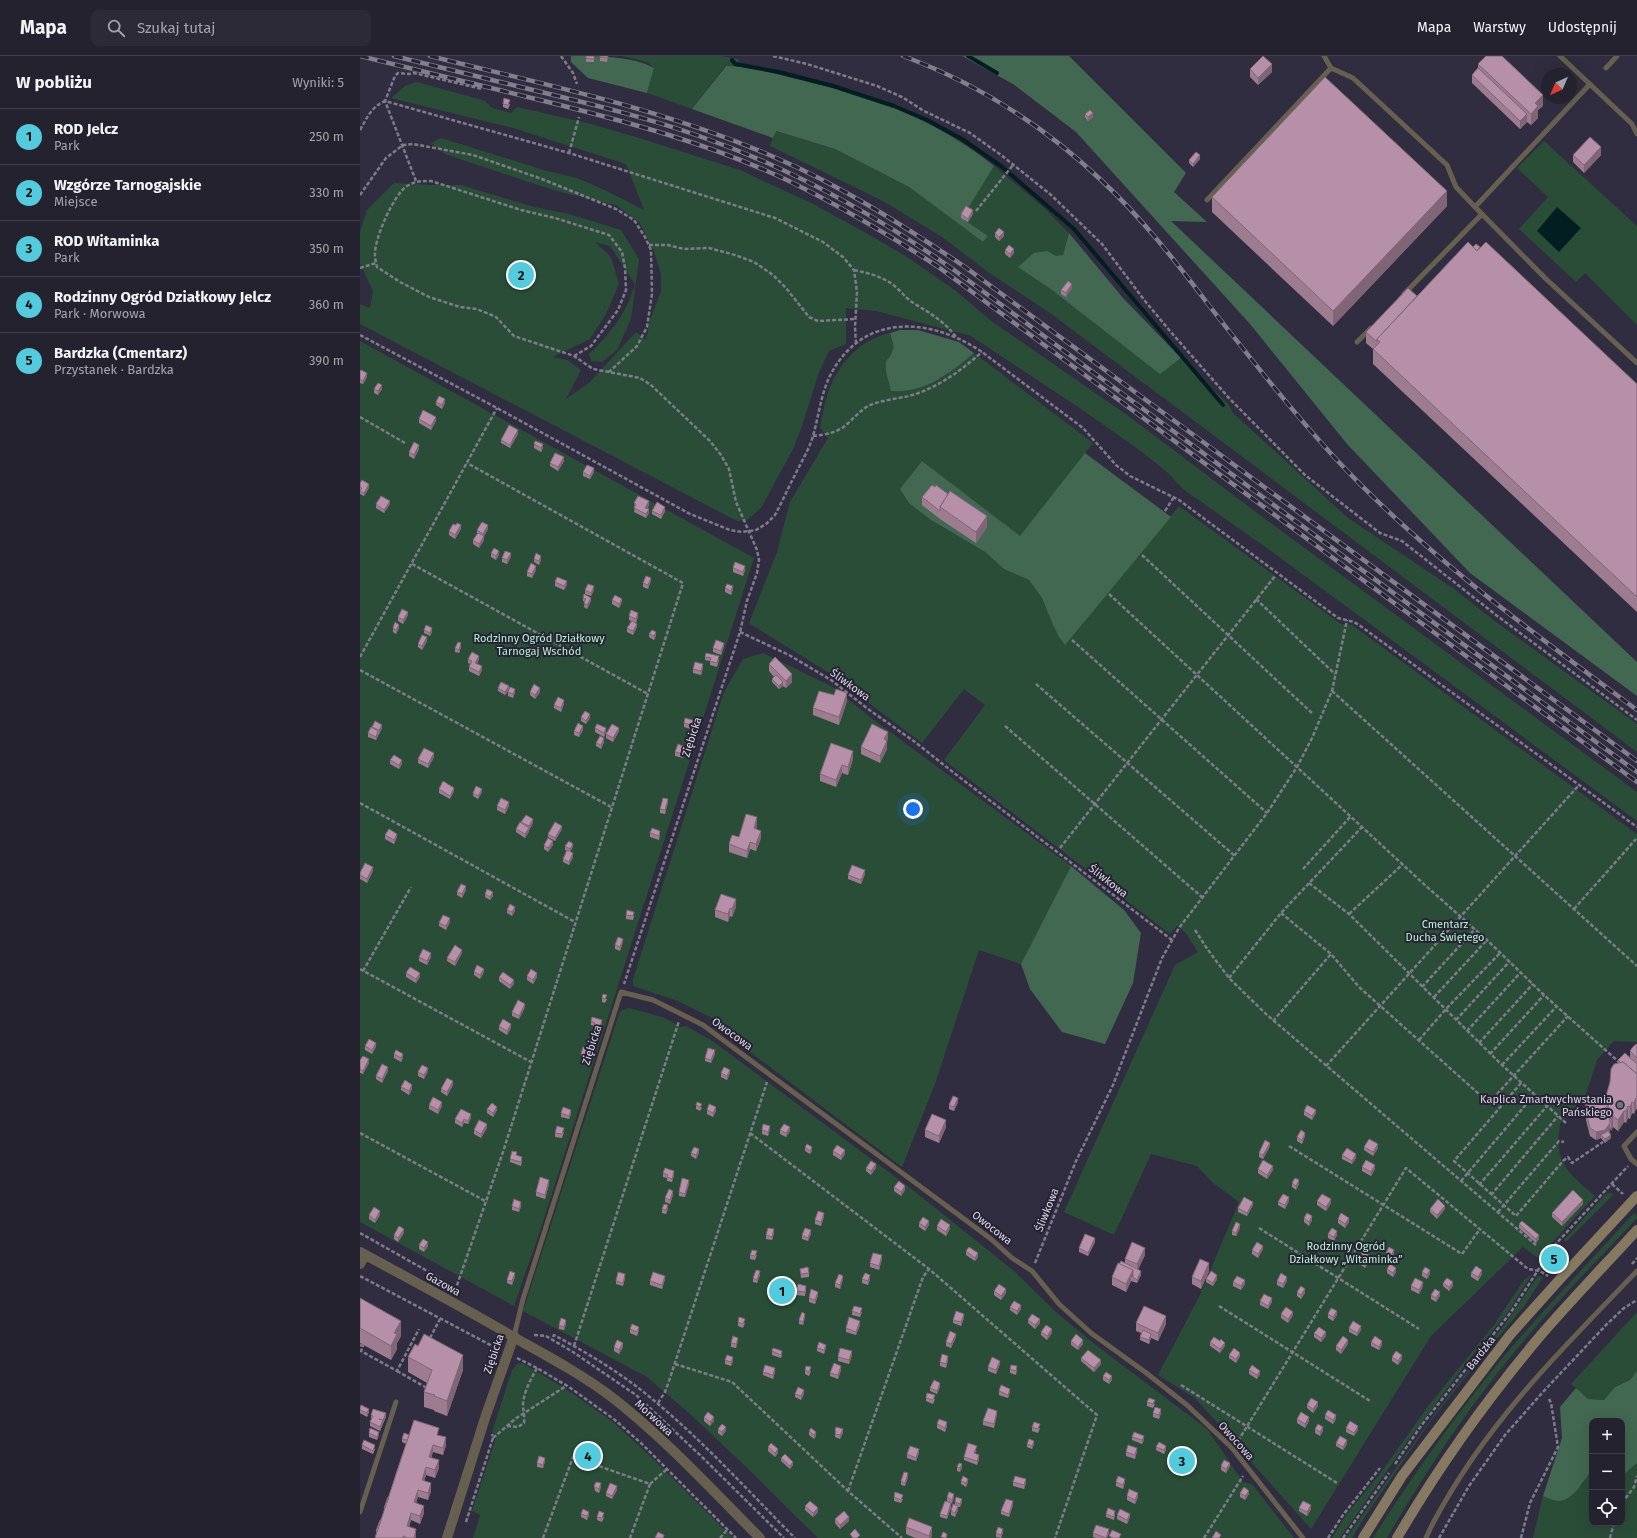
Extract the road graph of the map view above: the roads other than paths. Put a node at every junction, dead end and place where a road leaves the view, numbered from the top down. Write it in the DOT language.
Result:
graph roads {
  1 [pos="1324,56"];
  2 [pos="1560,56"];
  3 [pos="1617,56"];
  4 [pos="1331,68"];
  5 [pos="1606,68"];
  6 [pos="1590,84"];
  7 [pos="1637,134"];
  8 [pos="1207,200"];
  9 [pos="1475,207"];
  10 [pos="1482,214"];
  11 [pos="1400,298"];
  12 [pos="1373,325"];
  13 [pos="1357,342"];
  14 [pos="1637,363"];
  15 [pos="621,992"];
  16 [pos="1637,1132"];
  17 [pos="1637,1164"];
  18 [pos="1637,1196"];
  19 [pos="1637,1230"];
  20 [pos="362,1257"];
  21 [pos="1637,1271"];
  22 [pos="514,1336"];
  23 [pos="396,1402"];
  24 [pos="360,1512"];
  25 [pos="447,1538"];
  26 [pos="760,1538"];
  27 [pos="1303,1538"];
  28 [pos="1363,1538"];
  29 [pos="1397,1538"];
  30 [pos="1426,1538"];
  1 -- 4 [label="lane"];
  2 -- 6 [label="lane"];
  3 -- 5 [label="lane"];
  4 -- 8 [label="lane"];
  4 -- 9 [label="lane"];
  6 -- 7 [label="lane"];
  6 -- 9 [label="lane"];
  9 -- 10 [label="lane"];
  10 -- 11 [label="lane"];
  10 -- 14 [label="lane"];
  12 -- 13 [label="lane"];
  15 -- 22 [label="lane, Ziębicka"];
  15 -- 27 [label="lane, Owocowa"];
  16 -- 17 [label="lane"];
  18 -- 28 [label="main road, Bardzka"];
  19 -- 29 [label="main road"];
  20 -- 22 [label="street, Gazowa"];
  21 -- 30 [label="lane"];
  22 -- 25 [label="street, Ziębicka"];
  22 -- 26 [label="street, Morwowa"];
  23 -- 24 [label="lane"];
}
